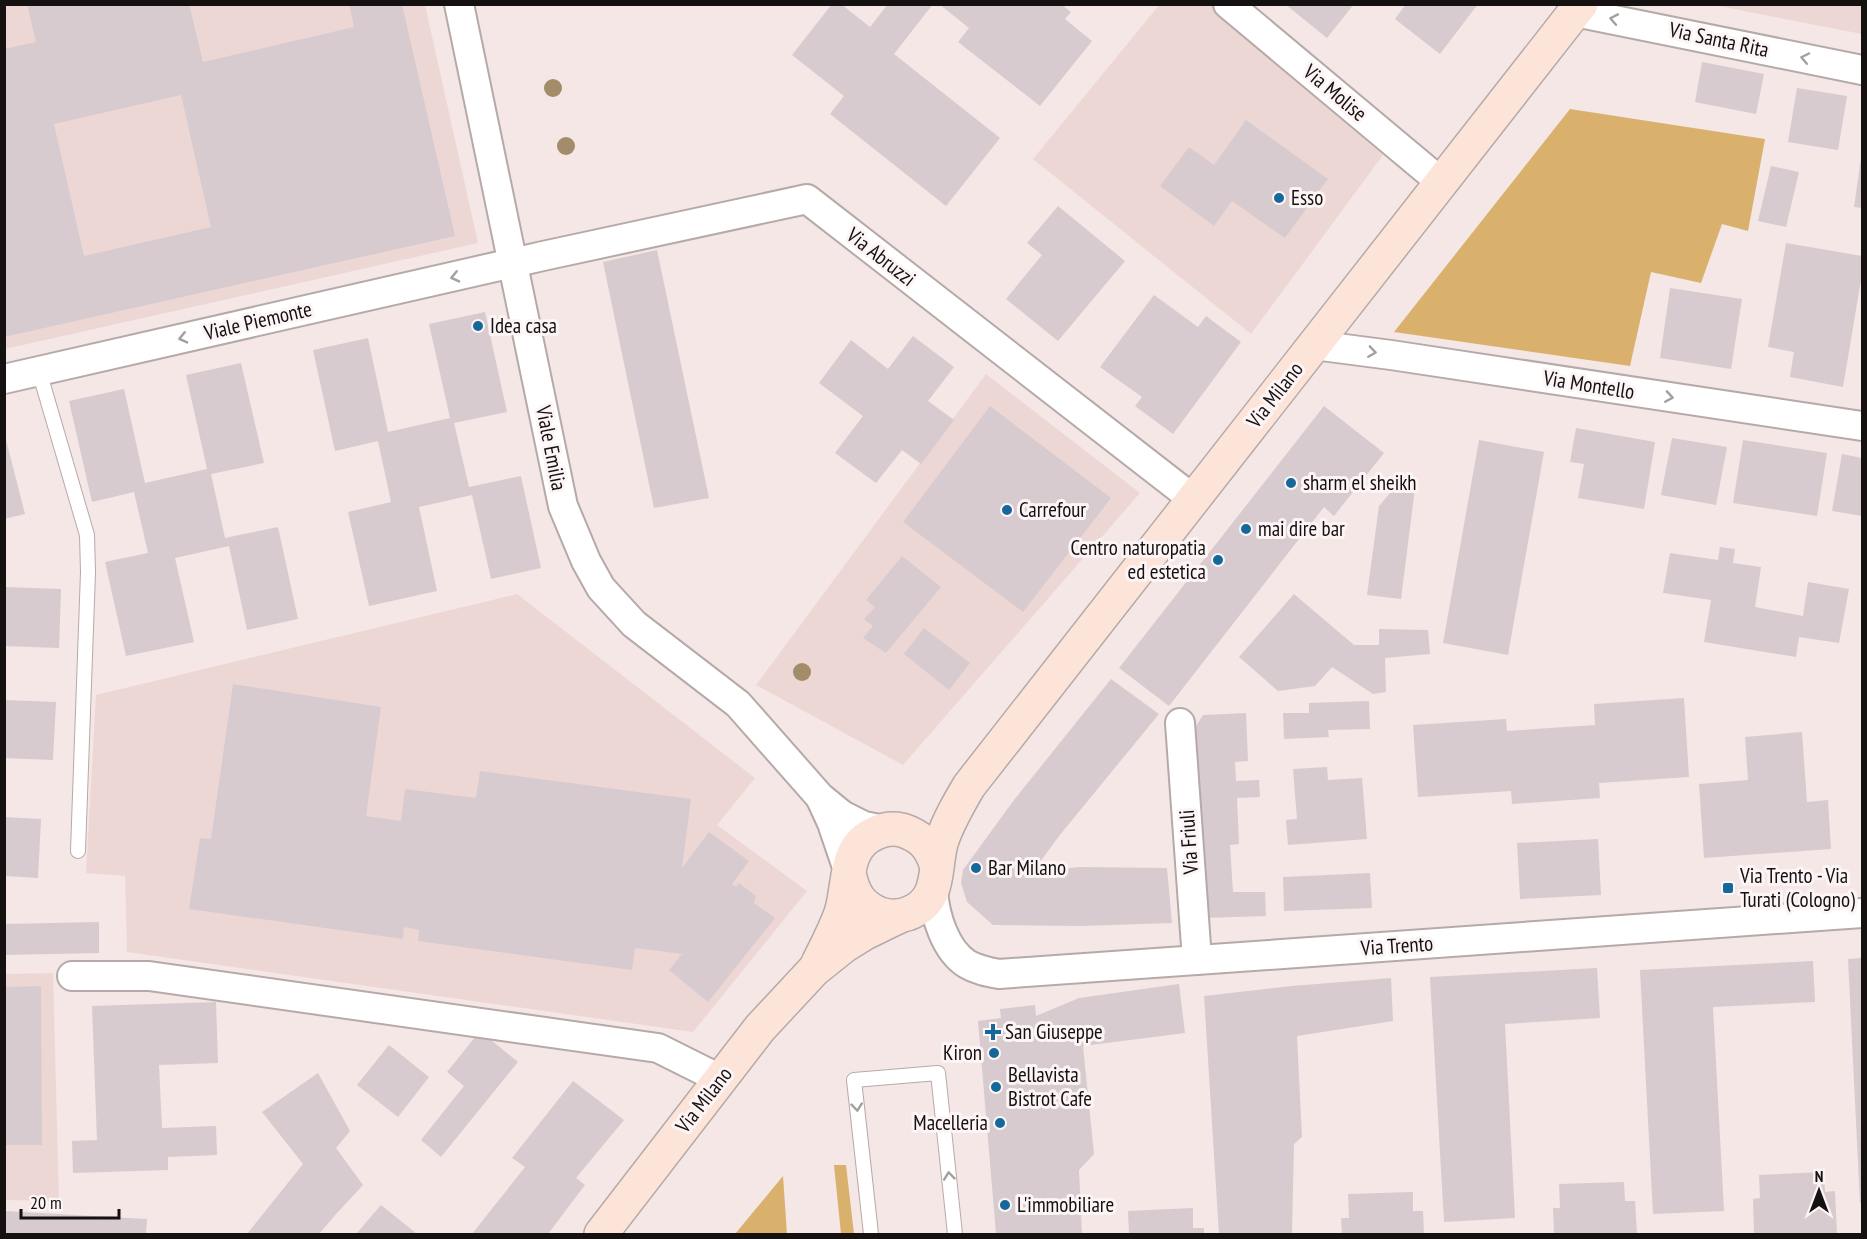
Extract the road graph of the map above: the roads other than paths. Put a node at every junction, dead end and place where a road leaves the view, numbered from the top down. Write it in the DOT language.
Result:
graph roads {
  1 [pos="459,4"];
  2 [pos="1228,4"];
  3 [pos="1578,8"];
  4 [pos="1863,70"];
  5 [pos="1442,183"];
  6 [pos="512,264"];
  7 [pos="1314,345"];
  8 [pos="39,371"];
  9 [pos="4,379"];
  10 [pos="1863,426"];
  11 [pos="1194,499"];
  12 [pos="1180,723"];
  13 [pos="969,786"];
  14 [pos="820,797"];
  15 [pos="891,829"];
  16 [pos="78,851"];
  17 [pos="849,873"];
  18 [pos="935,878"];
  19 [pos="1863,913"];
  20 [pos="900,916"];
  21 [pos="947,938"];
  22 [pos="1197,960"];
  23 [pos="814,970"];
  24 [pos="72,976"];
  25 [pos="720,1079"];
  26 [pos="601,1234"];
  27 [pos="871,1234"];
  28 [pos="955,1234"];
  1 -- 6 [label="street, Viale Emilia"];
  2 -- 5 [label="street, Via Molise"];
  4 -- 3 [label="street, Via Santa Rita, one-way"];
  3 -- 5 [label="main road, Via Milano"];
  5 -- 7 [label="main road, Via Milano"];
  6 -- 8 [label="street, Viale Piemonte, one-way"];
  6 -- 11 [label="street, Via Abruzzi"];
  6 -- 14 [label="street, Viale Emilia"];
  7 -- 10 [label="street, Via Montello, one-way"];
  7 -- 11 [label="main road, Via Milano"];
  8 -- 9 [label="street, Viale Piemonte"];
  8 -- 16 [label="lane"];
  11 -- 13 [label="main road, Via Milano"];
  12 -- 22 [label="street, Via Friuli"];
  13 -- 15 [label="main road, Via Milano"];
  13 -- 18 [label="main road, Via Milano"];
  14 -- 15 [label="street, Viale Emilia"];
  14 -- 17 [label="street, Viale Emilia"];
  15 -- 17 [label="main road, Via Milano"];
  15 -- 18 [label="main road"];
  17 -- 20 [label="main road"];
  17 -- 23 [label="main road, Via Milano"];
  18 -- 20 [label="main road, Via Milano"];
  18 -- 21 [label="street, Via Trento"];
  19 -- 22 [label="street, Via Trento"];
  20 -- 21 [label="street, Via Trento"];
  20 -- 23 [label="main road, Via Milano"];
  21 -- 22 [label="street, Via Trento"];
  23 -- 25 [label="main road, Via Milano"];
  24 -- 25 [label="street"];
  25 -- 26 [label="main road, Via Milano"];
  28 -- 27 [label="lane, one-way"];
}
